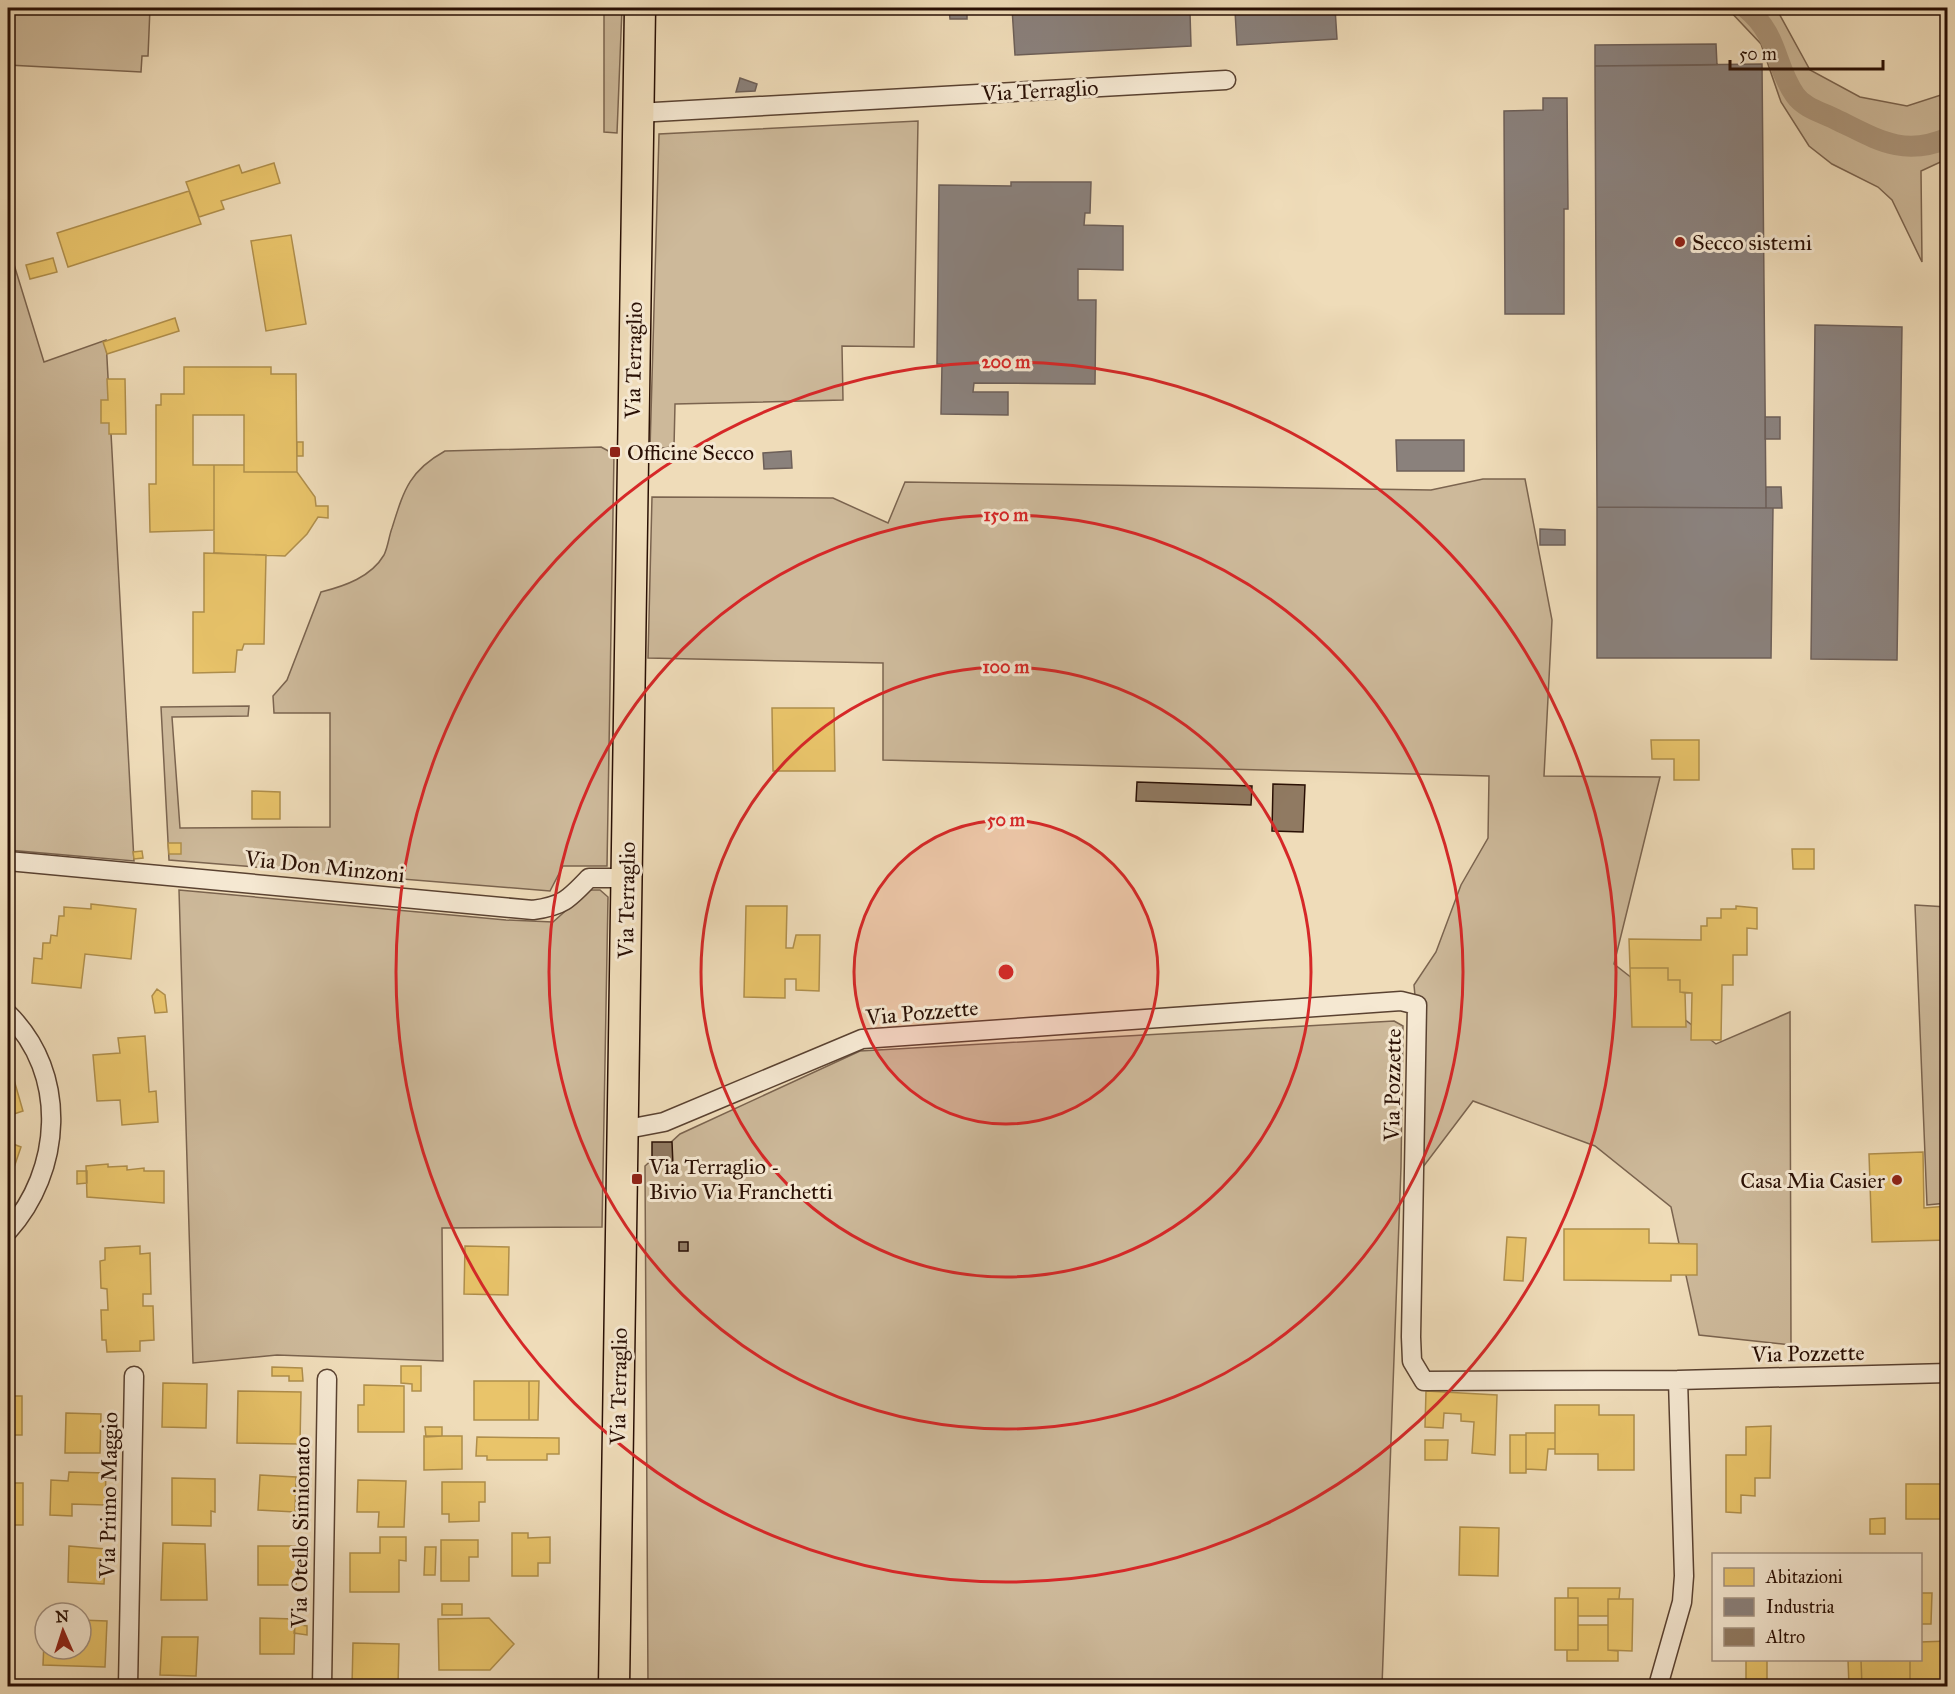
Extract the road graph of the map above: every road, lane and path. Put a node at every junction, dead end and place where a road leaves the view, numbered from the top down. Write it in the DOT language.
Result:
graph roads {
  1 [pos="640,8"];
  2 [pos="1226,80"];
  3 [pos="638,113"];
  4 [pos="8,861"];
  5 [pos="626,878"];
  6 [pos="8,1014"];
  7 [pos="622,1130"];
  8 [pos="8,1231"];
  9 [pos="1947,1373"];
  10 [pos="134,1376"];
  11 [pos="327,1379"];
  12 [pos="1678,1380"];
  13 [pos="128,1686"];
  14 [pos="322,1686"];
  15 [pos="614,1686"];
  16 [pos="1658,1686"];
  1 -- 3 [label="main road, Via Terraglio"];
  2 -- 3 [label="street, Via Terraglio"];
  3 -- 5 [label="main road, Via Terraglio"];
  4 -- 5 [label="street, Via Don Minzoni"];
  5 -- 7 [label="main road, Via Terraglio"];
  6 -- 8 [label="street"];
  7 -- 12 [label="street, Via Pozzette"];
  7 -- 15 [label="main road, Via Terraglio"];
  9 -- 12 [label="street, Via Pozzette"];
  10 -- 13 [label="street, Via Primo Maggio"];
  11 -- 14 [label="street, Via Otello Simionato"];
  12 -- 16 [label="street"];
}
